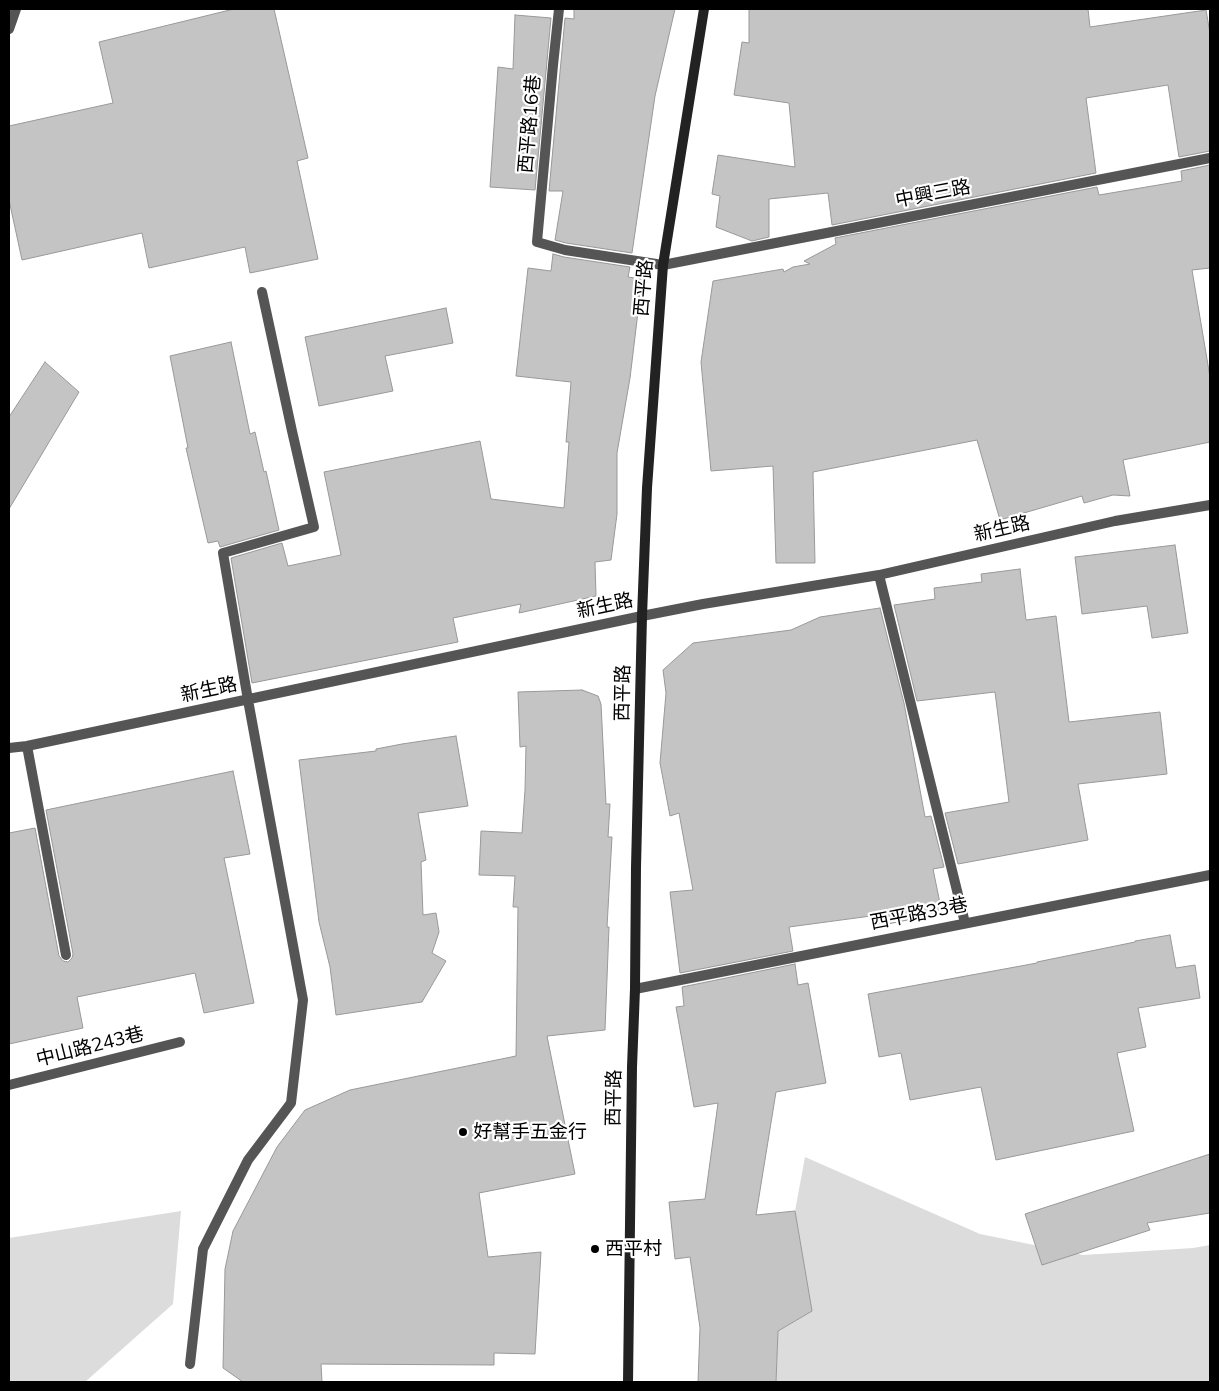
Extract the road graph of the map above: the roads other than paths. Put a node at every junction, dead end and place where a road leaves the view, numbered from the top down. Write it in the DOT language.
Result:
graph roads {
  1 [pos="16,9"];
  2 [pos="559,9"];
  3 [pos="704,9"];
  4 [pos="9,29"];
  5 [pos="1210,158"];
  6 [pos="537,242"];
  7 [pos="663,265"];
  8 [pos="262,292"];
  9 [pos="1210,506"];
  10 [pos="879,576"];
  11 [pos="642,616"];
  12 [pos="248,700"];
  13 [pos="27,746"];
  14 [pos="9,748"];
  15 [pos="1210,875"];
  16 [pos="965,923"];
  17 [pos="66,955"];
  18 [pos="635,989"];
  19 [pos="180,1042"];
  20 [pos="9,1085"];
  21 [pos="190,1364"];
  22 [pos="628,1382"];
  1 -- 4 [label="street"];
  2 -- 6 [label="street, 西平路16巷"];
  3 -- 7 [label="main road, 西平路"];
  5 -- 7 [label="street, 中興三路"];
  6 -- 7 [label="street, 中興三路"];
  7 -- 11 [label="main road, 西平路"];
  8 -- 12 [label="street"];
  9 -- 10 [label="street, 新生路"];
  10 -- 11 [label="street, 新生路"];
  10 -- 16 [label="street"];
  11 -- 12 [label="street, 新生路"];
  11 -- 18 [label="main road, 西平路"];
  12 -- 13 [label="street, 新生路"];
  12 -- 21 [label="street"];
  13 -- 14 [label="street, 新生路"];
  13 -- 17 [label="street"];
  15 -- 16 [label="street, 西平路33巷"];
  16 -- 18 [label="street, 西平路33巷"];
  18 -- 22 [label="main road, 西平路"];
  19 -- 20 [label="street, 中山路243巷"];
}
